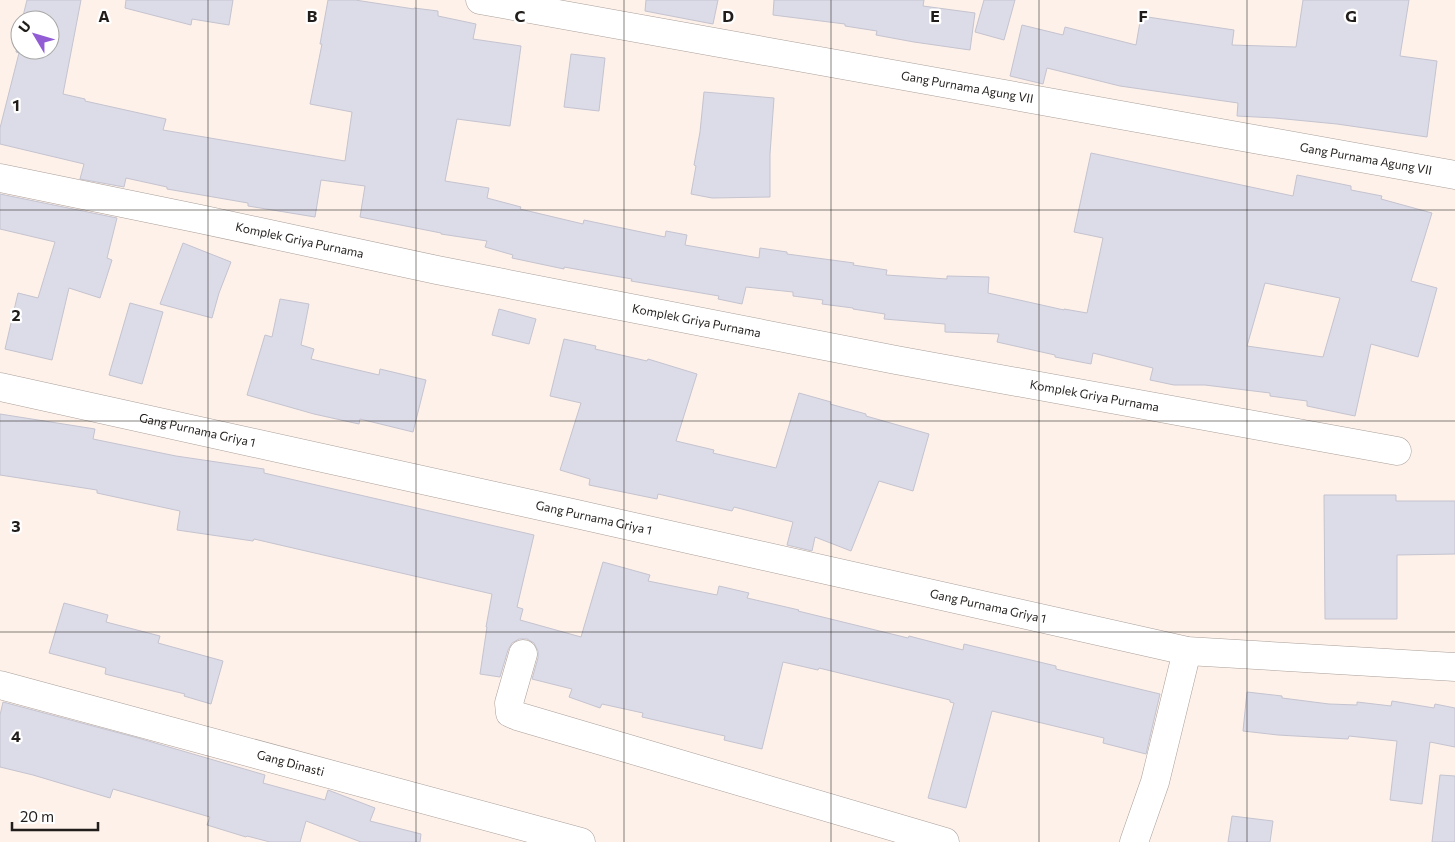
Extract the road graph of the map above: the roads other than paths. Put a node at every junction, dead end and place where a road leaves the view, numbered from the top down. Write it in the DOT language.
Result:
graph roads {
  1 [pos="480,0"];
  2 [pos="1455,175"];
  3 [pos="0,178"];
  4 [pos="0,387"];
  5 [pos="1397,451"];
  6 [pos="1187,651"];
  7 [pos="523,654"];
  8 [pos="1455,668"];
  9 [pos="0,685"];
  10 [pos="581,842"];
  11 [pos="945,842"];
  12 [pos="1134,842"];
  1 -- 2 [label="street, Gang Purnama Agung VII"];
  3 -- 5 [label="street, Komplek Griya Purnama"];
  4 -- 6 [label="street, Gang Purnama Griya 1"];
  6 -- 8 [label="street, Gang Purnama Griya 1"];
  6 -- 12 [label="street"];
  7 -- 11 [label="street"];
  9 -- 10 [label="street, Gang Dinasti"];
}
